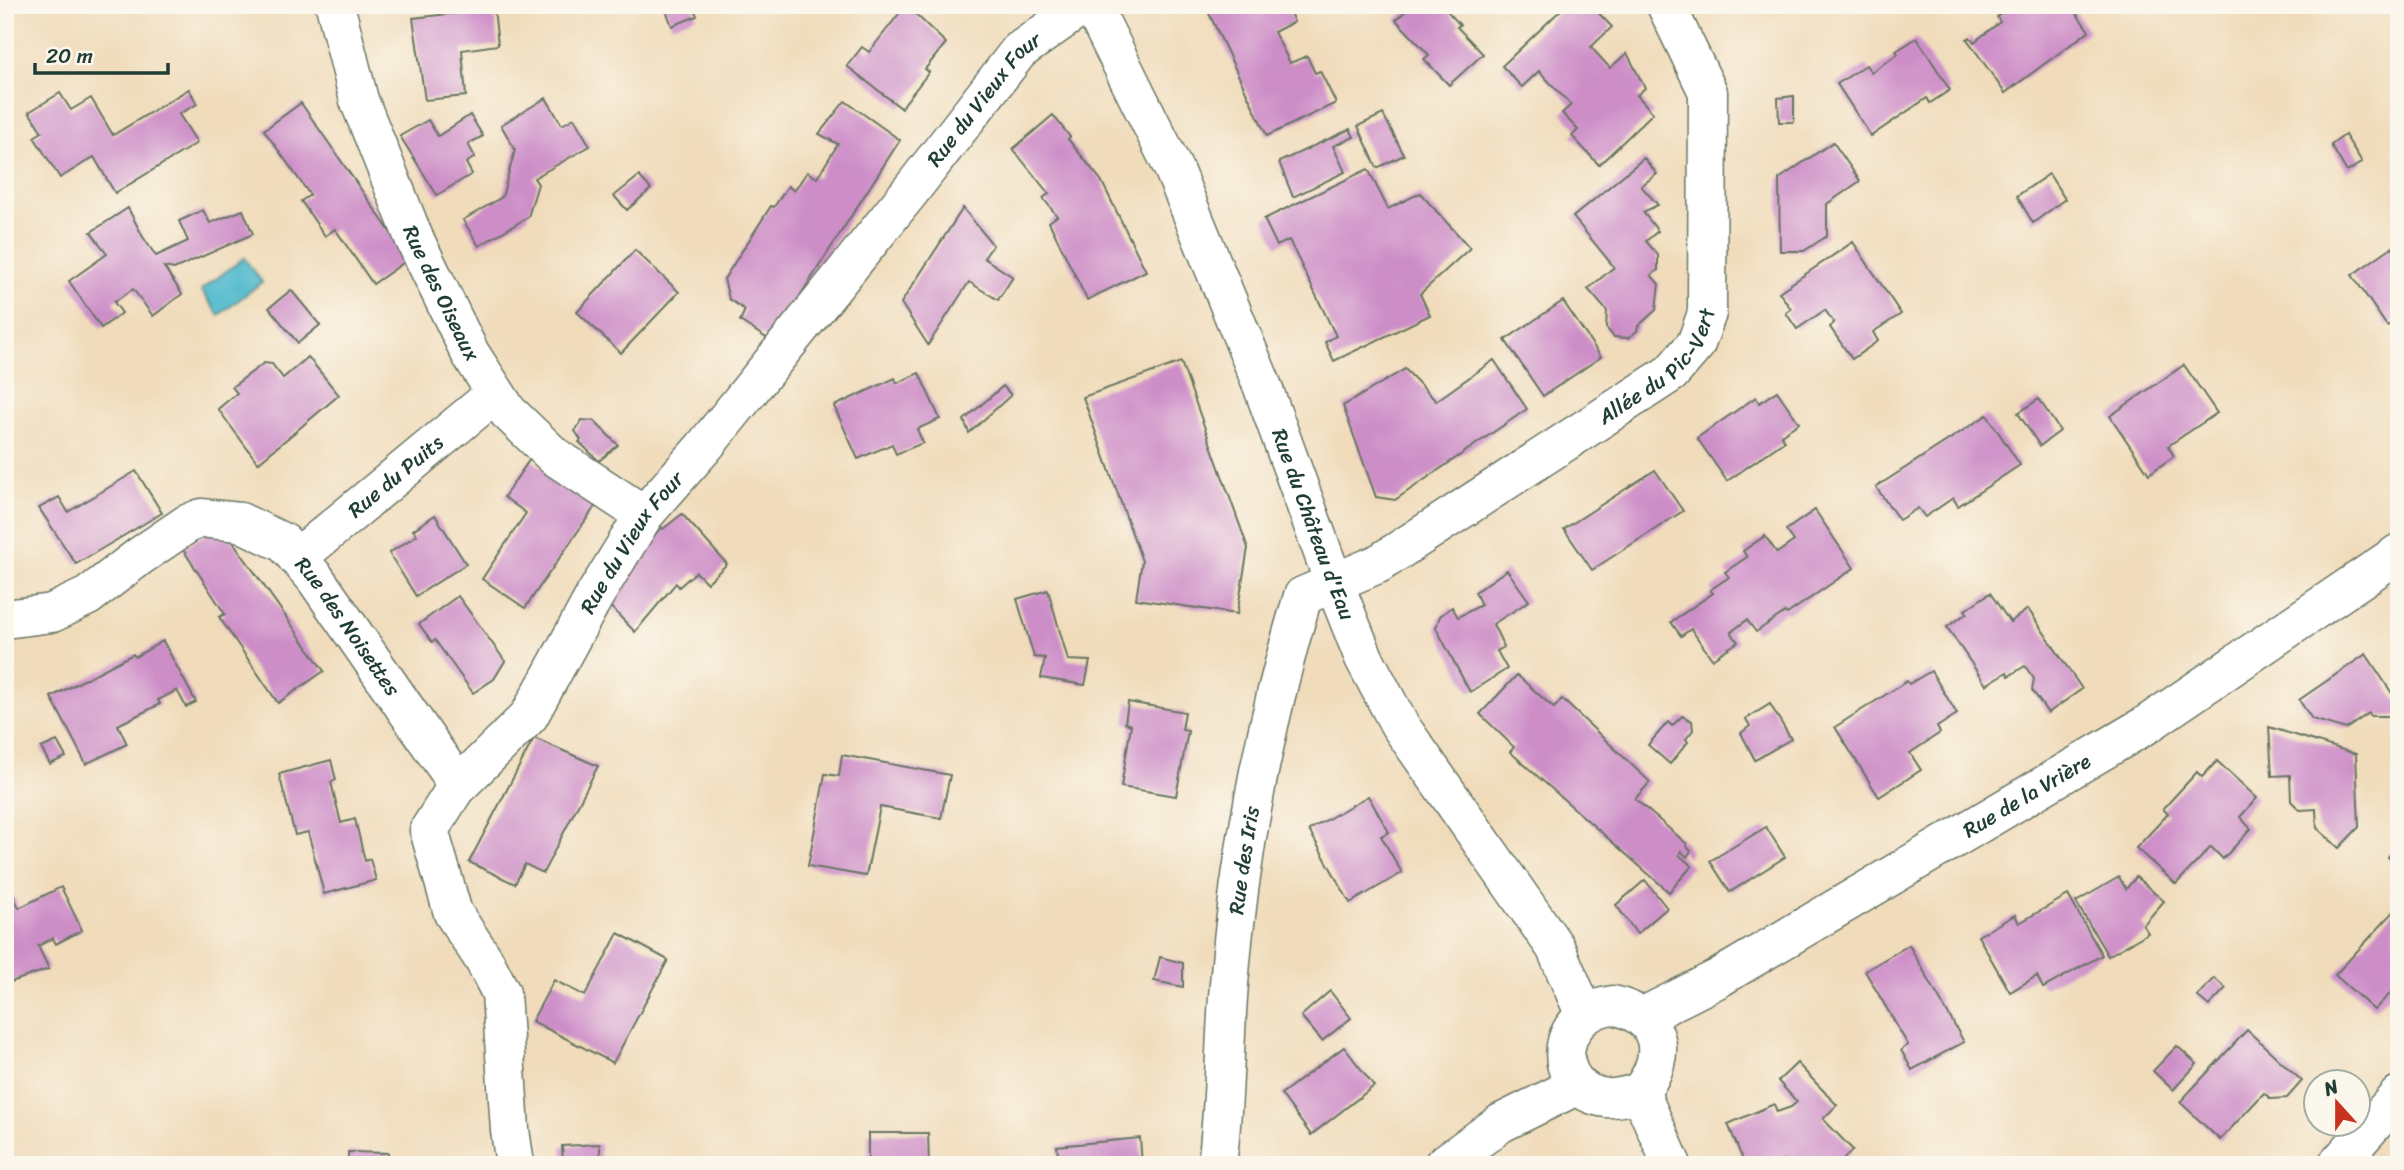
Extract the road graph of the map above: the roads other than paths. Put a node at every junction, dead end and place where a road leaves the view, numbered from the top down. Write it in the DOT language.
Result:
graph roads {
  1 [pos="335,5"];
  2 [pos="1084,5"];
  3 [pos="1092,5"];
  4 [pos="1666,5"];
  5 [pos="495,394"];
  6 [pos="644,515"];
  7 [pos="2399,553"];
  8 [pos="298,558"];
  9 [pos="1334,583"];
  10 [pos="5,619"];
  11 [pos="455,789"];
  12 [pos="1584,1015"];
  13 [pos="1642,1017"];
  14 [pos="1578,1085"];
  15 [pos="1640,1091"];
  16 [pos="2399,1095"];
  17 [pos="514,1165"];
  18 [pos="1217,1165"];
  19 [pos="1443,1165"];
  20 [pos="1672,1165"];
  21 [pos="2337,1165"];
  1 -- 5 [label="street, Rue des Oiseaux"];
  2 -- 6 [label="street, Rue du Vieux Four"];
  3 -- 9 [label="street, Rue du Château d'Eau"];
  4 -- 9 [label="street, Allée du Pic-Vert"];
  5 -- 6 [label="street, Rue des Oiseaux"];
  5 -- 8 [label="street, Rue du Puits"];
  6 -- 11 [label="street, Rue du Vieux Four"];
  7 -- 13 [label="street, Rue de la Vrière"];
  8 -- 10 [label="street, Rue des Noisettes"];
  8 -- 11 [label="street, Rue des Noisettes"];
  9 -- 12 [label="street, Rue du Château d'Eau"];
  9 -- 18 [label="street, Rue des Iris"];
  11 -- 17 [label="street, Rue du Vieux Four"];
  12 -- 13 [label="street"];
  12 -- 14 [label="street"];
  13 -- 15 [label="street"];
  14 -- 15 [label="street"];
  14 -- 19 [label="street"];
  15 -- 20 [label="street"];
  16 -- 21 [label="street"];
}
